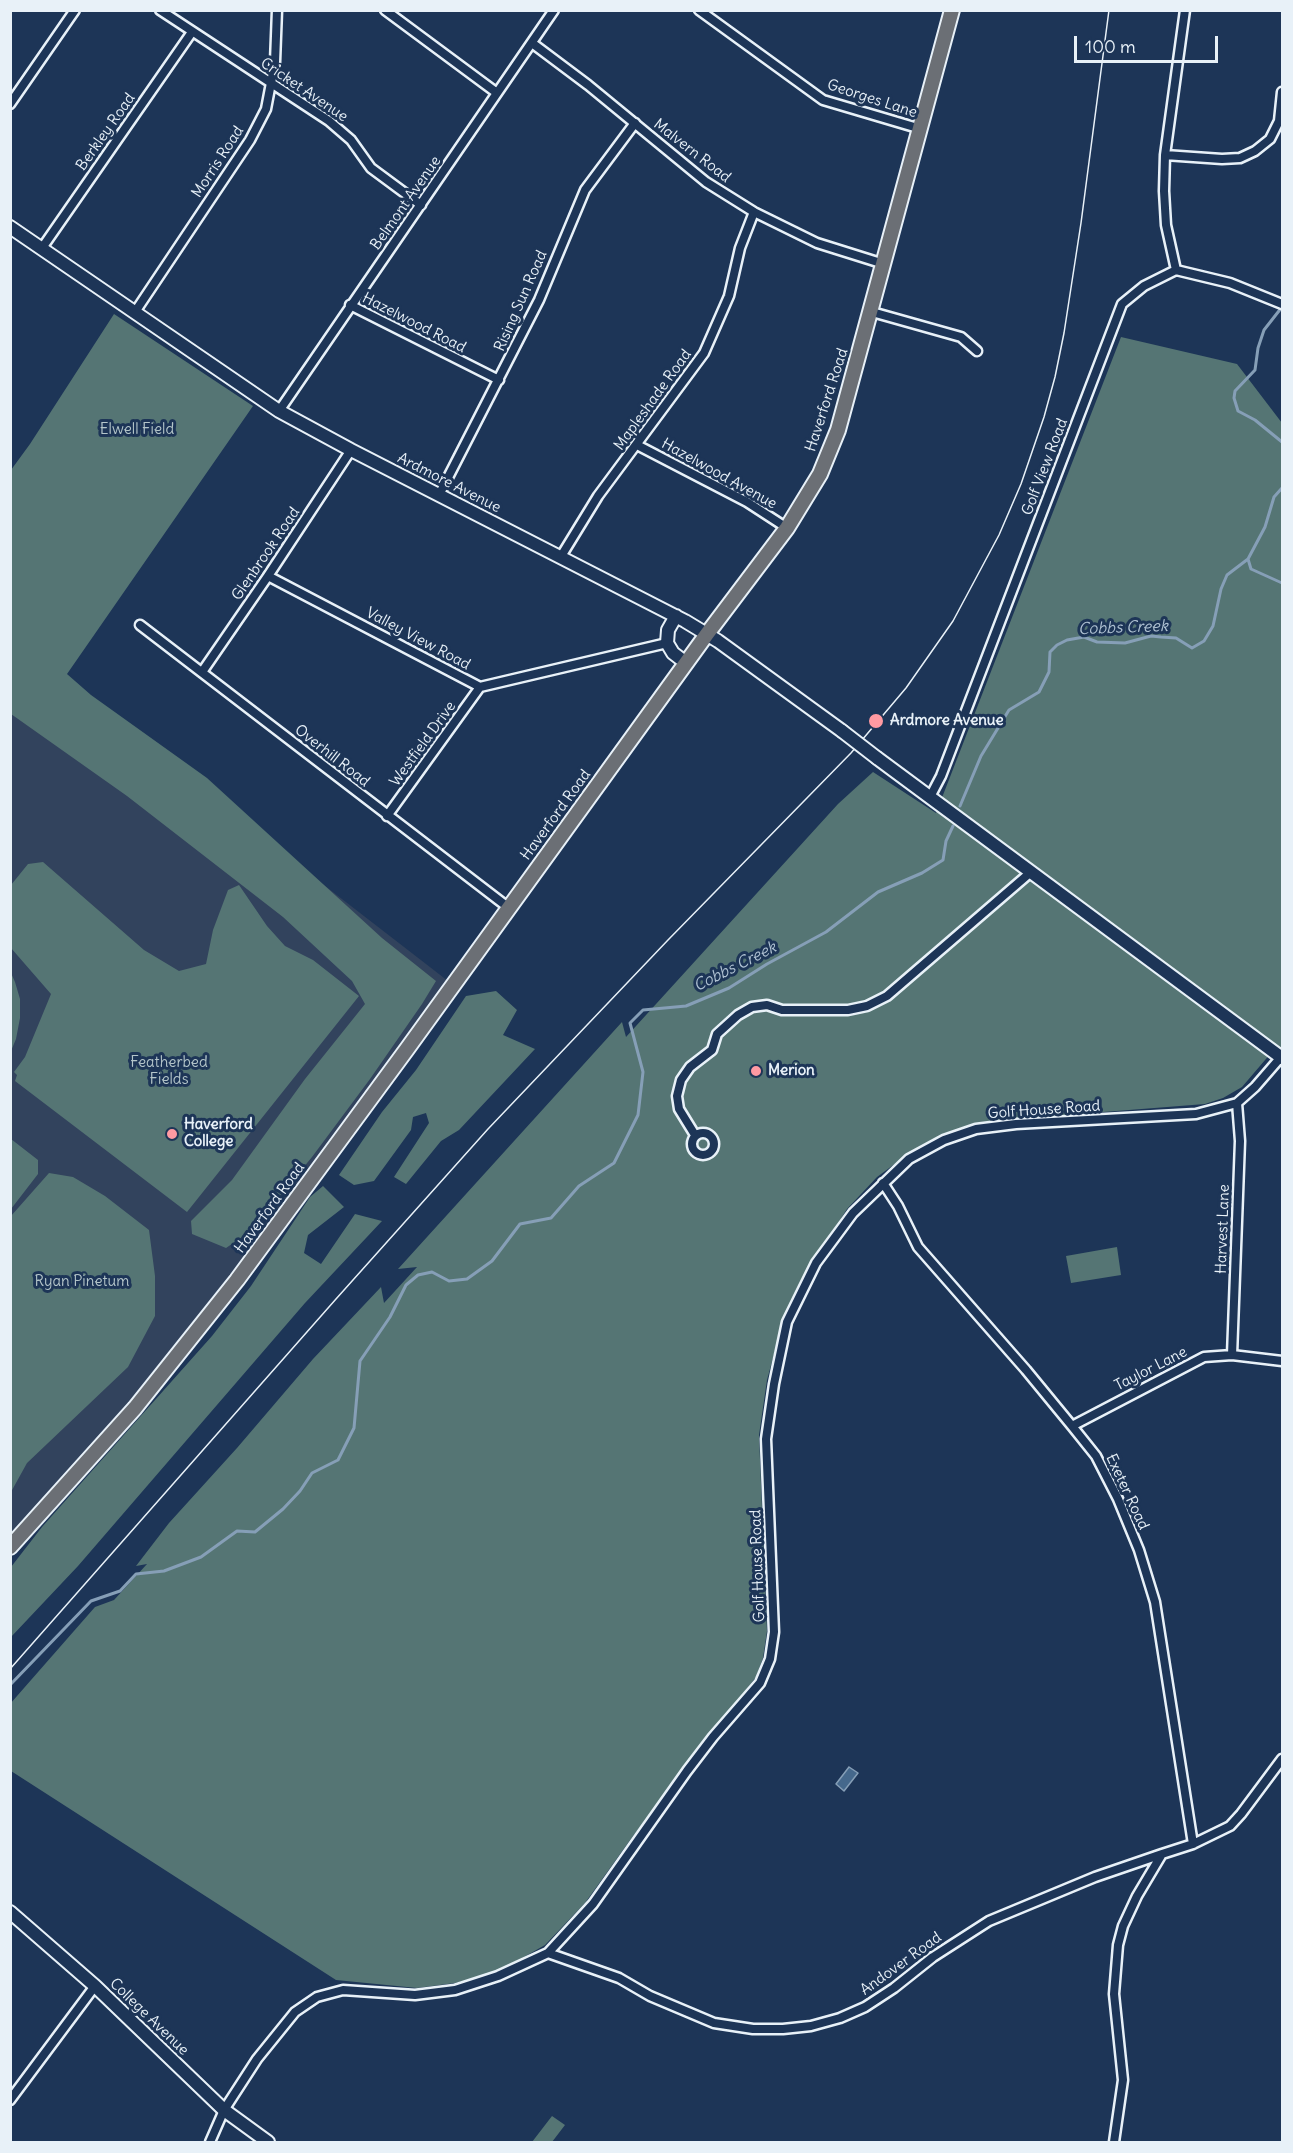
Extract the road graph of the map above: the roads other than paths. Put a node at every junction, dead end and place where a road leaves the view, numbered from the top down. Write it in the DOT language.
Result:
graph roads {
  1 [pos="75,10"];
  2 [pos="160,10"];
  3 [pos="277,10"];
  4 [pos="385,10"];
  5 [pos="555,10"];
  6 [pos="699,10"];
  7 [pos="952,10"];
  8 [pos="1185,10"];
  9 [pos="192,32"];
  10 [pos="532,43"];
  11 [pos="271,85"];
  12 [pos="1282,92"];
  13 [pos="497,93"];
  14 [pos="10,104"];
  15 [pos="635,123"];
  16 [pos="921,129"];
  17 [pos="1165,155"];
  18 [pos="421,205"];
  19 [pos="754,212"];
  20 [pos="10,227"];
  21 [pos="42,248"];
  22 [pos="884,264"];
  23 [pos="1176,270"];
  24 [pos="1280,303"];
  25 [pos="350,305"];
  26 [pos="135,312"];
  27 [pos="872,312"];
  28 [pos="977,351"];
  29 [pos="499,380"];
  30 [pos="279,411"];
  31 [pos="638,445"];
  32 [pos="351,450"];
  33 [pos="439,495"];
  34 [pos="787,528"];
  35 [pos="561,558"];
  36 [pos="268,576"];
  37 [pos="676,616"];
  38 [pos="140,625"];
  39 [pos="707,634"];
  40 [pos="668,643"];
  41 [pos="686,663"];
  42 [pos="202,672"];
  43 [pos="480,687"];
  44 [pos="930,797"];
  45 [pos="387,816"];
  46 [pos="1031,872"];
  47 [pos="509,908"];
  48 [pos="1282,1058"];
  49 [pos="1237,1103"];
  50 [pos="695,1135"];
  51 [pos="883,1183"];
  52 [pos="1232,1355"];
  53 [pos="1282,1361"];
  54 [pos="1072,1426"];
  55 [pos="10,1547"];
  56 [pos="1282,1759"];
  57 [pos="1193,1844"];
  58 [pos="1162,1854"];
  59 [pos="10,1912"];
  60 [pos="548,1953"];
  61 [pos="95,1986"];
  62 [pos="10,2100"];
  63 [pos="224,2110"];
  64 [pos="210,2142"];
  65 [pos="268,2142"];
  66 [pos="1114,2142"];
  1 -- 14 [label="street"];
  2 -- 9 [label="street, Cricket Avenue"];
  3 -- 11 [label="street, Morris Road"];
  4 -- 13 [label="street"];
  5 -- 10 [label="street, Belmont Avenue"];
  6 -- 16 [label="street, Georges Lane"];
  7 -- 16 [label="main road, Haverford Road"];
  8 -- 17 [label="street"];
  9 -- 11 [label="street, Cricket Avenue"];
  9 -- 21 [label="street, Berkley Road"];
  10 -- 13 [label="street, Belmont Avenue"];
  10 -- 15 [label="street, Malvern Road"];
  11 -- 18 [label="street, Cricket Avenue"];
  11 -- 26 [label="street, Morris Road"];
  12 -- 17 [label="street"];
  13 -- 18 [label="street, Belmont Avenue"];
  15 -- 19 [label="street, Malvern Road"];
  15 -- 29 [label="street, Rising Sun Road"];
  16 -- 22 [label="main road, Haverford Road"];
  17 -- 23 [label="street"];
  18 -- 25 [label="street, Belmont Avenue"];
  19 -- 22 [label="street, Malvern Road"];
  19 -- 31 [label="street, Mapleshade Road"];
  20 -- 21 [label="street, Ardmore Avenue"];
  21 -- 26 [label="street, Ardmore Avenue"];
  22 -- 27 [label="main road, Haverford Road"];
  23 -- 24 [label="street"];
  23 -- 44 [label="street, Golf View Road"];
  25 -- 29 [label="street, Hazelwood Road"];
  25 -- 30 [label="street, Belmont Avenue"];
  26 -- 30 [label="street, Ardmore Avenue"];
  27 -- 28 [label="street"];
  27 -- 34 [label="main road, Haverford Road"];
  29 -- 33 [label="street, Rising Sun Road"];
  30 -- 32 [label="street, Ardmore Avenue"];
  31 -- 34 [label="street, Hazelwood Avenue"];
  31 -- 35 [label="street, Mapleshade Road"];
  32 -- 33 [label="street, Ardmore Avenue"];
  32 -- 36 [label="street, Glenbrook Road"];
  33 -- 35 [label="street, Ardmore Avenue"];
  34 -- 39 [label="main road, Haverford Road"];
  35 -- 37 [label="street, Ardmore Avenue"];
  36 -- 42 [label="street, Glenbrook Road"];
  36 -- 43 [label="street, Valley View Road"];
  37 -- 39 [label="street, Ardmore Avenue"];
  37 -- 40 [label="street"];
  38 -- 42 [label="street, Overhill Road"];
  39 -- 41 [label="main road, Haverford Road"];
  39 -- 44 [label="street, Ardmore Avenue, bridge"];
  40 -- 41 [label="street"];
  40 -- 43 [label="street, Valley View Road"];
  41 -- 47 [label="main road, Haverford Road"];
  42 -- 45 [label="street, Overhill Road"];
  43 -- 45 [label="street, Westfield Drive"];
  44 -- 46 [label="street, Ardmore Avenue"];
  45 -- 47 [label="street, Overhill Road"];
  46 -- 48 [label="street, Ardmore Avenue"];
  46 -- 50 [label="street"];
  47 -- 55 [label="main road, Haverford Road"];
  48 -- 49 [label="street, Golf House Road"];
  49 -- 51 [label="street, Golf House Road"];
  49 -- 52 [label="street, Harvest Lane"];
  51 -- 54 [label="street, Exeter Road"];
  51 -- 60 [label="street, Golf House Road"];
  52 -- 53 [label="street, Taylor Lane"];
  52 -- 54 [label="street, Taylor Lane"];
  54 -- 57 [label="street, Exeter Road"];
  56 -- 57 [label="street, Andover Road"];
  57 -- 58 [label="street, Andover Road"];
  58 -- 60 [label="street, Andover Road"];
  58 -- 66 [label="street"];
  59 -- 61 [label="street, College Avenue"];
  60 -- 63 [label="street, Golf House Road"];
  61 -- 62 [label="street"];
  61 -- 63 [label="street, College Avenue"];
  63 -- 64 [label="street, Golf House Road"];
  63 -- 65 [label="street, College Avenue"];
}
